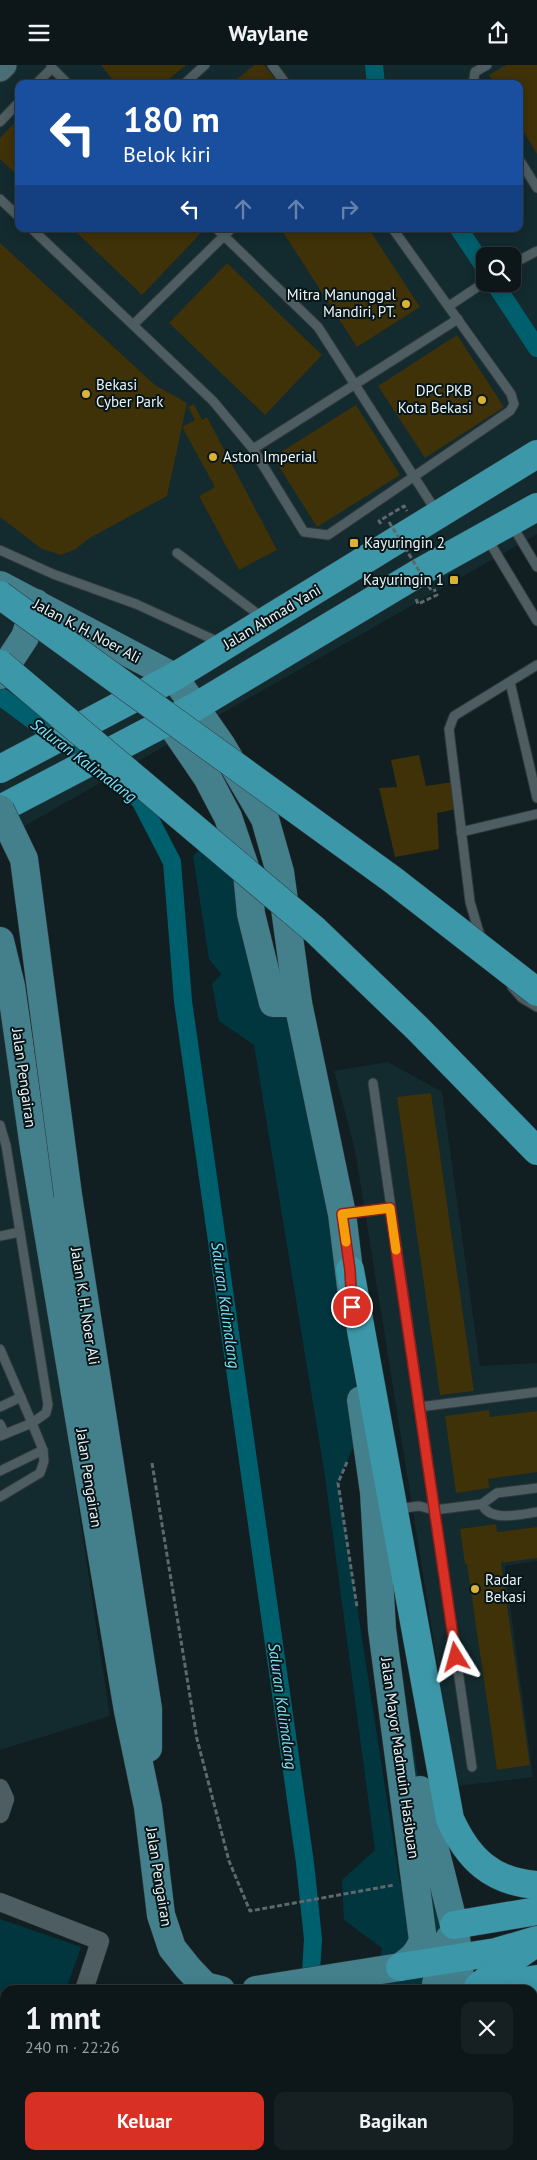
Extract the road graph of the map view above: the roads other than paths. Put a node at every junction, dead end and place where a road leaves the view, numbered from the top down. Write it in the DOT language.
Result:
graph roads {
  1 [pos="4,65"];
  2 [pos="205,65"];
  3 [pos="272,65"];
  4 [pos="487,65"];
  5 [pos="52,66"];
  6 [pos="0,69"];
  7 [pos="40,80"];
  8 [pos="64,80"];
  9 [pos="188,80"];
  10 [pos="283,80"];
  11 [pos="474,80"];
  12 [pos="15,106"];
  13 [pos="0,122"];
  14 [pos="523,165"];
  15 [pos="537,188"];
  16 [pos="0,199"];
  17 [pos="15,213"];
  18 [pos="35,232"];
  19 [pos="223,232"];
  20 [pos="225,232"];
  21 [pos="395,232"];
  22 [pos="537,251"];
  23 [pos="521,259"];
  24 [pos="476,288"];
  25 [pos="449,306"];
  26 [pos="458,319"];
  27 [pos="134,325"];
  28 [pos="354,384"];
  29 [pos="253,449"];
  30 [pos="537,454"];
  31 [pos="414,478"];
  32 [pos="537,507"];
  33 [pos="439,515"];
  34 [pos="511,523"];
  35 [pos="486,537"];
  36 [pos="0,550"];
  37 [pos="177,553"];
  38 [pos="537,567"];
  39 [pos="0,585"];
  40 [pos="0,595"];
  41 [pos="36,603"];
  42 [pos="267,621"];
  43 [pos="537,621"];
  44 [pos="226,645"];
  45 [pos="537,665"];
  46 [pos="3,668"];
  47 [pos="174,677"];
  48 [pos="510,682"];
  49 [pos="145,694"];
  50 [pos="195,707"];
  51 [pos="169,720"];
  52 [pos="0,769"];
  53 [pos="537,798"];
  54 [pos="0,809"];
  55 [pos="537,814"];
  56 [pos="461,832"];
  57 [pos="247,873"];
  58 [pos="0,941"];
  59 [pos="537,992"];
  60 [pos="298,1003"];
  61 [pos="537,1007"];
  62 [pos="373,1083"];
  63 [pos="0,1125"];
  64 [pos="537,1151"];
  65 [pos="390,1208"];
  66 [pos="342,1214"];
  67 [pos="20,1232"];
  68 [pos="0,1237"];
  69 [pos="350,1270"];
  70 [pos="0,1349"];
  71 [pos="537,1392"];
  72 [pos="21,1397"];
  73 [pos="0,1407"];
  74 [pos="419,1407"];
  75 [pos="32,1423"];
  76 [pos="0,1424"];
  77 [pos="3,1435"];
  78 [pos="43,1450"];
  79 [pos="0,1471"];
  80 [pos="537,1488"];
  81 [pos="0,1497"];
  82 [pos="381,1504"];
  83 [pos="482,1504"];
  84 [pos="434,1510"];
  85 [pos="537,1512"];
  86 [pos="472,1767"];
  87 [pos="0,1788"];
  88 [pos="148,1807"];
  89 [pos="0,1814"];
  90 [pos="537,1885"];
  91 [pos="0,1902"];
  92 [pos="537,1911"];
  93 [pos="454,1925"];
  94 [pos="537,1941"];
  95 [pos="514,1958"];
  96 [pos="398,1968"];
  97 [pos="447,1976"];
  98 [pos="537,1979"];
  99 [pos="86,1985"];
  100 [pos="204,1985"];
  101 [pos="288,1985"];
  102 [pos="483,1985"];
  1 -- 6 [label="street"];
  2 -- 9 [label="lane"];
  3 -- 10 [label="lane"];
  4 -- 11 [label="lane"];
  5 -- 7 [label="lane"];
  5 -- 8 [label="lane"];
  12 -- 13 [label="lane"];
  14 -- 15 [label="lane"];
  16 -- 17 [label="lane"];
  18 -- 27 [label="lane"];
  19 -- 27 [label="lane"];
  20 -- 28 [label="lane"];
  21 -- 25 [label="lane"];
  22 -- 23 [label="lane"];
  24 -- 25 [label="lane"];
  25 -- 26 [label="lane"];
  26 -- 28 [label="lane"];
  26 -- 31 [label="lane"];
  27 -- 29 [label="lane"];
  28 -- 29 [label="lane"];
  28 -- 31 [label="lane"];
  29 -- 31 [label="lane"];
  30 -- 33 [label="highway, Jalan Ahmad Yani"];
  31 -- 33 [label="lane"];
  32 -- 34 [label="highway"];
  33 -- 42 [label="highway, Jalan Ahmad Yani"];
  34 -- 35 [label="highway"];
  34 -- 38 [label="lane"];
  35 -- 43 [label="lane"];
  35 -- 50 [label="highway"];
  36 -- 44 [label="lane"];
  37 -- 42 [label="lane"];
  39 -- 41 [label="main road, Jalan K. H. Noer Ali"];
  40 -- 59 [label="highway, bridge"];
  41 -- 46 [label="main road"];
  41 -- 47 [label="main road, Jalan K. H. Noer Ali"];
  42 -- 44 [label="highway, Jalan Ahmad Yani"];
  44 -- 47 [label="highway, Jalan Ahmad Yani"];
  45 -- 48 [label="lane"];
  46 -- 57 [label="highway, bridge"];
  47 -- 49 [label="highway, Jalan Ahmad Yani"];
  47 -- 50 [label="main road"];
  48 -- 53 [label="lane"];
  48 -- 56 [label="lane"];
  49 -- 51 [label="main road"];
  49 -- 52 [label="highway, Jalan Ahmad Yani"];
  50 -- 51 [label="highway"];
  50 -- 60 [label="main road"];
  51 -- 54 [label="highway"];
  51 -- 57 [label="main road"];
  54 -- 88 [label="main road, Jalan K. H. Noer Ali, bridge"];
  55 -- 56 [label="lane"];
  56 -- 61 [label="lane"];
  57 -- 60 [label="main road"];
  57 -- 64 [label="highway, bridge"];
  58 -- 88 [label="main road, Jalan Pengairan"];
  60 -- 66 [label="main road"];
  62 -- 65 [label="lane"];
  63 -- 67 [label="lane"];
  65 -- 66 [label="lane"];
  65 -- 74 [label="lane"];
  66 -- 69 [label="main road"];
  67 -- 68 [label="lane"];
  67 -- 75 [label="lane"];
  69 -- 82 [label="highway"];
  70 -- 72 [label="lane"];
  71 -- 74 [label="lane"];
  72 -- 73 [label="lane"];
  72 -- 75 [label="lane"];
  74 -- 84 [label="lane"];
  75 -- 77 [label="lane"];
  75 -- 78 [label="lane"];
  76 -- 77 [label="lane"];
  78 -- 79 [label="lane"];
  78 -- 81 [label="lane"];
  80 -- 83 [label="lane"];
  82 -- 84 [label="lane"];
  82 -- 90 [label="highway"];
  82 -- 93 [label="main road, Jalan Mayor Madmuin Hasibuan"];
  82 -- 96 [label="main road, Jalan Mayor Madmuin Hasibuan"];
  83 -- 84 [label="lane"];
  83 -- 85 [label="lane"];
  84 -- 86 [label="lane"];
  87 -- 89 [label="street"];
  88 -- 100 [label="main road, Jalan Pengairan"];
  91 -- 99 [label="street"];
  92 -- 93 [label="highway"];
  93 -- 97 [label="main road"];
  94 -- 95 [label="highway"];
  94 -- 97 [label="highway"];
  95 -- 98 [label="highway"];
  95 -- 102 [label="highway"];
  96 -- 97 [label="highway"];
  96 -- 101 [label="main road"];
}
